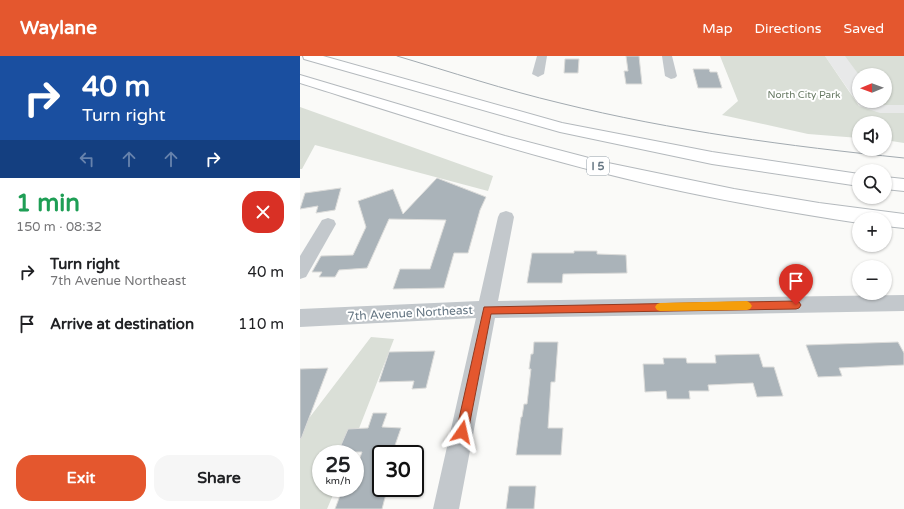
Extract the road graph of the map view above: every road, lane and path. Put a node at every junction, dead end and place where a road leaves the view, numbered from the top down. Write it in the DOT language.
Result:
graph roads {
  1 [pos="309,56"];
  2 [pos="340,56"];
  3 [pos="542,56"];
  4 [pos="667,56"];
  5 [pos="538,74"];
  6 [pos="671,76"];
  7 [pos="300,78"];
  8 [pos="446,96"];
  9 [pos="852,179"];
  10 [pos="892,184"];
  11 [pos="904,185"];
  12 [pos="506,217"];
  13 [pos="904,221"];
  14 [pos="328,224"];
  15 [pos="300,272"];
  16 [pos="904,303"];
  17 [pos="487,310"];
  18 [pos="300,318"];
  19 [pos="446,509"];
  1 -- 8 [label="highway"];
  2 -- 8 [label="highway"];
  3 -- 5 [label="street"];
  4 -- 6 [label="street"];
  7 -- 13 [label="highway, I 5"];
  8 -- 9 [label="highway"];
  10 -- 11 [label="highway"];
  12 -- 17 [label="street"];
  14 -- 15 [label="street"];
  16 -- 17 [label="street, 7th Avenue Northeast"];
  17 -- 18 [label="street, 7th Avenue Northeast"];
  17 -- 19 [label="street"];
}
